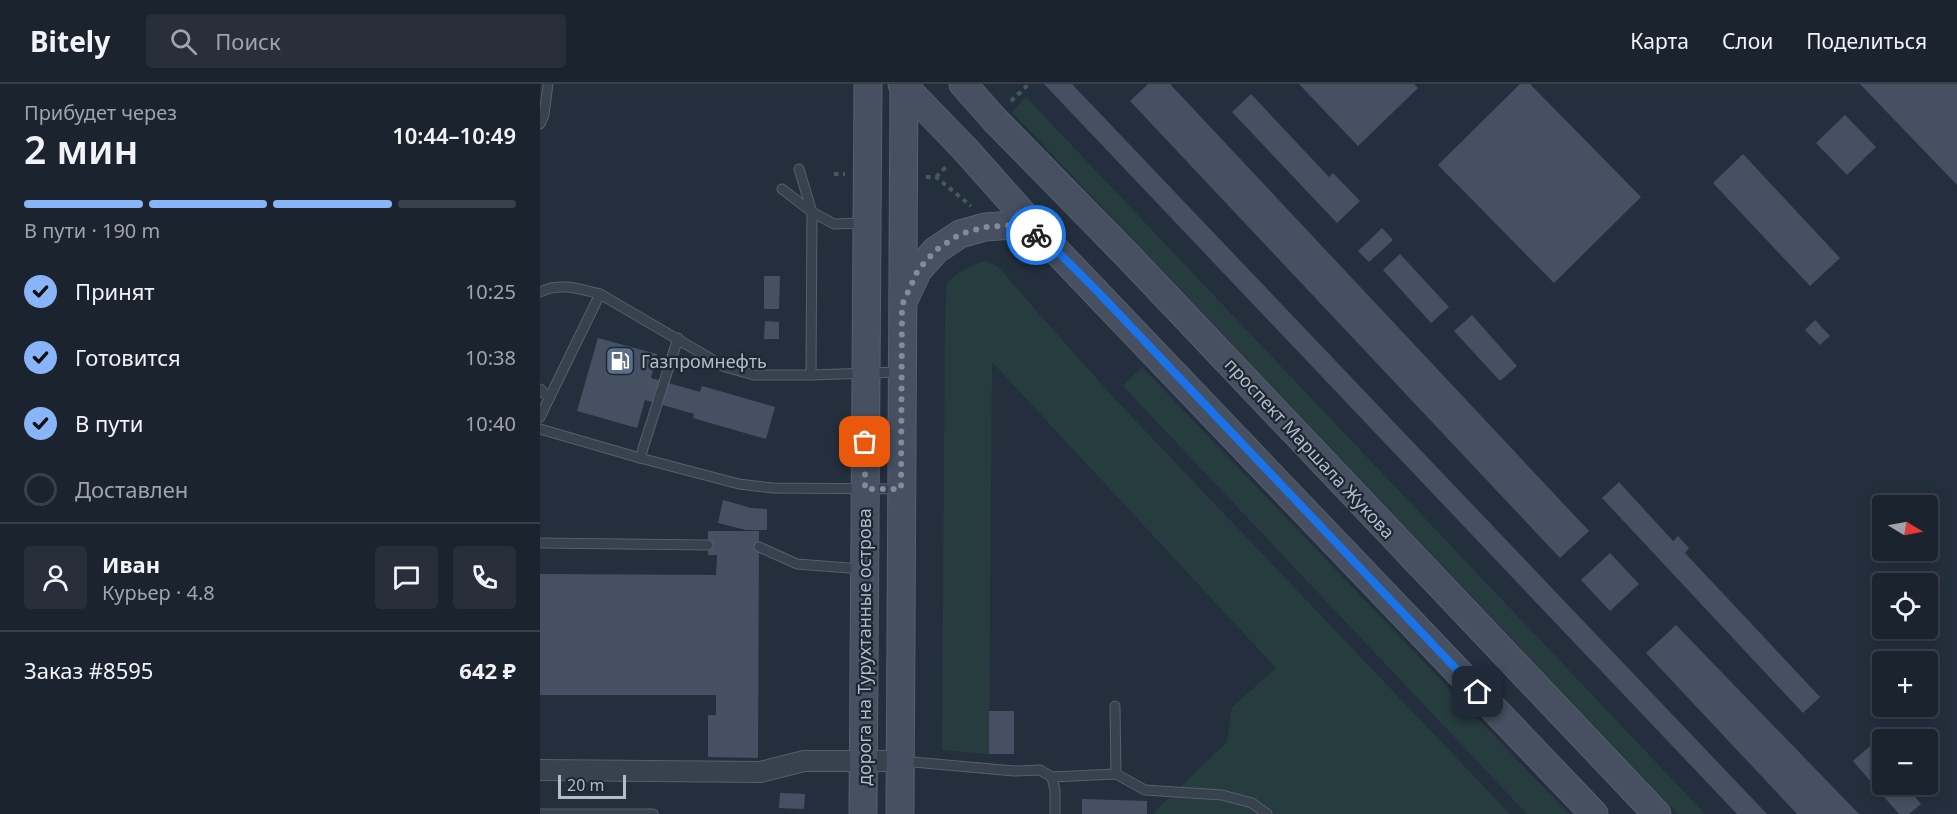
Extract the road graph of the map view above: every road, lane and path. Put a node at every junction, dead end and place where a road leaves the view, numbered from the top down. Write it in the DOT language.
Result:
graph roads {
  1 [pos="549,84"];
  2 [pos="868,84"];
  3 [pos="963,84"];
  4 [pos="903,85"];
  5 [pos="1028,85"];
  6 [pos="1010,103"];
  7 [pos="540,124"];
  8 [pos="951,161"];
  9 [pos="799,169"];
  10 [pos="834,174"];
  11 [pos="845,174"];
  12 [pos="782,189"];
  13 [pos="977,210"];
  14 [pos="812,213"];
  15 [pos="867,223"];
  16 [pos="1045,239"];
  17 [pos="540,292"];
  18 [pos="600,294"];
  19 [pos="902,305"];
  20 [pos="678,338"];
  21 [pos="866,372"];
  22 [pos="902,372"];
  23 [pos="811,375"];
  24 [pos="540,389"];
  25 [pos="549,398"];
  26 [pos="540,417"];
  27 [pos="540,429"];
  28 [pos="640,459"];
  29 [pos="865,489"];
  30 [pos="901,489"];
  31 [pos="540,543"];
  32 [pos="708,546"];
  33 [pos="759,547"];
  34 [pos="864,569"];
  35 [pos="1115,705"];
  36 [pos="864,760"];
  37 [pos="900,761"];
  38 [pos="540,770"];
  39 [pos="1116,774"];
  40 [pos="1052,777"];
  41 [pos="541,814"];
  42 [pos="653,814"];
  43 [pos="863,814"];
  44 [pos="900,814"];
  45 [pos="1056,814"];
  46 [pos="1268,814"];
  47 [pos="1594,814"];
  48 [pos="1657,814"];
  1 -- 7 [label="lane"];
  2 -- 15 [label="main road, дорога на Турухтанные острова"];
  3 -- 48 [label="main road, проспект Маршала Жукова"];
  4 -- 16 [label="main road"];
  4 -- 19 [label="main road, дорога на Турухтанные острова"];
  5 -- 6 [label="path"];
  8 -- 13 [label="path"];
  9 -- 14 [label="lane"];
  10 -- 11 [label="path"];
  12 -- 14 [label="lane"];
  14 -- 15 [label="lane"];
  14 -- 23 [label="lane"];
  15 -- 21 [label="main road, дорога на Турухтанные острова"];
  16 -- 19 [label="main road"];
  16 -- 47 [label="main road"];
  17 -- 18 [label="lane"];
  18 -- 20 [label="lane"];
  18 -- 25 [label="lane"];
  19 -- 22 [label="main road, дорога на Турухтанные острова"];
  20 -- 23 [label="lane"];
  20 -- 28 [label="lane"];
  21 -- 22 [label="lane"];
  21 -- 23 [label="lane"];
  21 -- 29 [label="main road, дорога на Турухтанные острова"];
  22 -- 30 [label="main road, дорога на Турухтанные острова"];
  24 -- 25 [label="lane"];
  25 -- 26 [label="lane"];
  27 -- 28 [label="lane"];
  28 -- 29 [label="lane"];
  29 -- 30 [label="lane"];
  29 -- 34 [label="main road, дорога на Турухтанные острова"];
  30 -- 37 [label="main road, дорога на Турухтанные острова"];
  31 -- 32 [label="lane"];
  33 -- 34 [label="lane"];
  34 -- 36 [label="main road, дорога на Турухтанные острова"];
  35 -- 39 [label="lane"];
  36 -- 37 [label="street"];
  36 -- 38 [label="street"];
  36 -- 43 [label="main road, дорога на Турухтанные острова"];
  37 -- 40 [label="lane"];
  37 -- 44 [label="main road, дорога на Турухтанные острова"];
  39 -- 40 [label="lane"];
  39 -- 46 [label="lane"];
  40 -- 45 [label="lane"];
  41 -- 42 [label="lane"];
}
